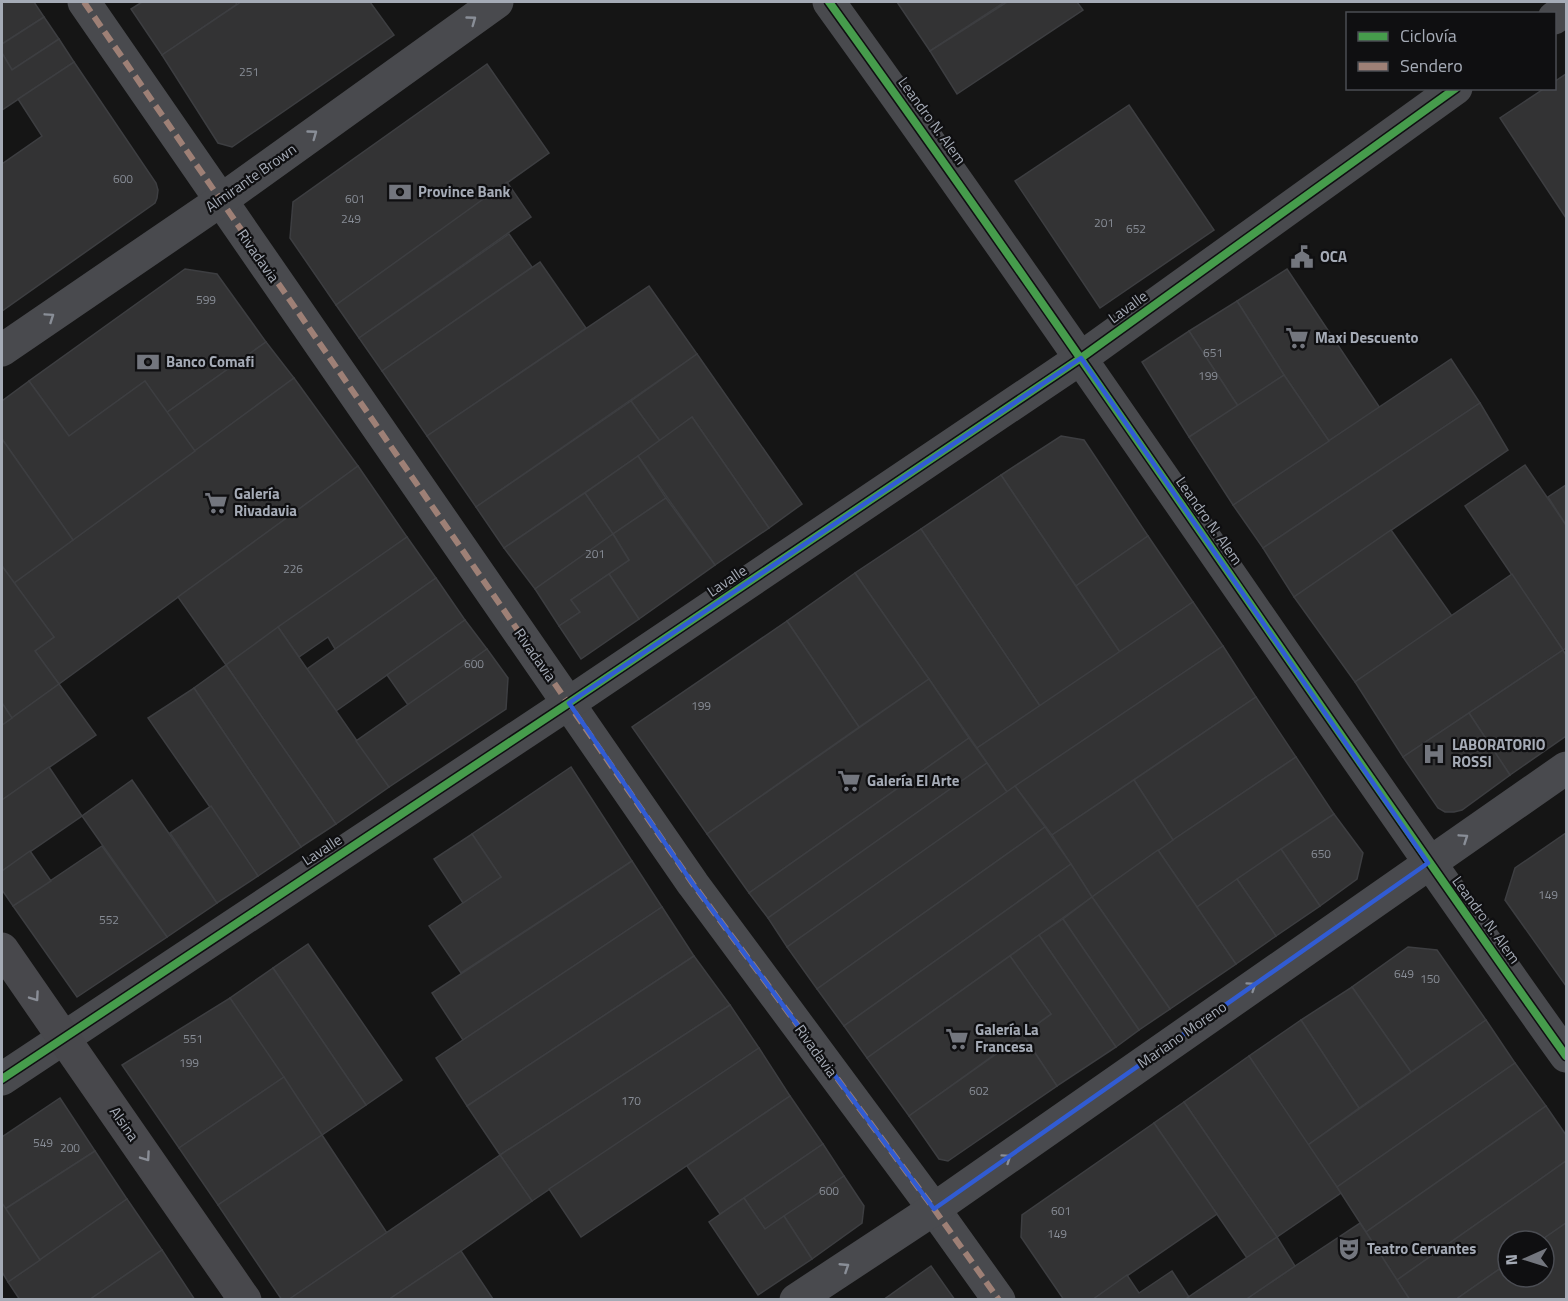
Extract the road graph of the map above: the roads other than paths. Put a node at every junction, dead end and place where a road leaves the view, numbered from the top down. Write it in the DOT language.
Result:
graph roads {
  1 [pos="84,2"];
  2 [pos="497,2"];
  3 [pos="829,2"];
  4 [pos="1453,90"];
  5 [pos="220,201"];
  6 [pos="2,350"];
  7 [pos="1081,358"];
  8 [pos="569,703"];
  9 [pos="1566,768"];
  10 [pos="1428,863"];
  11 [pos="2,949"];
  12 [pos="63,1037"];
  13 [pos="1566,1056"];
  14 [pos="2,1079"];
  15 [pos="934,1209"];
  16 [pos="245,1299"];
  17 [pos="796,1299"];
  18 [pos="999,1299"];
  1 -- 5 [label="street, Rivadavia"];
  5 -- 2 [label="street, Almirante Brown, one-way"];
  3 -- 7 [label="street, Leandro N. Alem"];
  4 -- 7 [label="street, Lavalle"];
  6 -- 5 [label="street, Almirante Brown, one-way"];
  5 -- 8 [label="street, Rivadavia"];
  7 -- 8 [label="street, Lavalle"];
  7 -- 10 [label="street, Leandro N. Alem"];
  8 -- 12 [label="street, Lavalle"];
  8 -- 15 [label="street, Rivadavia"];
  10 -- 9 [label="street, Mariano Moreno, one-way"];
  10 -- 13 [label="street, Leandro N. Alem"];
  15 -- 10 [label="street, Mariano Moreno, one-way"];
  11 -- 12 [label="street, Alsina, one-way"];
  12 -- 14 [label="street, Lavalle"];
  12 -- 16 [label="street, Alsina, one-way"];
  17 -- 15 [label="street, Mariano Moreno, one-way"];
  15 -- 18 [label="street, Rivadavia"];
}
